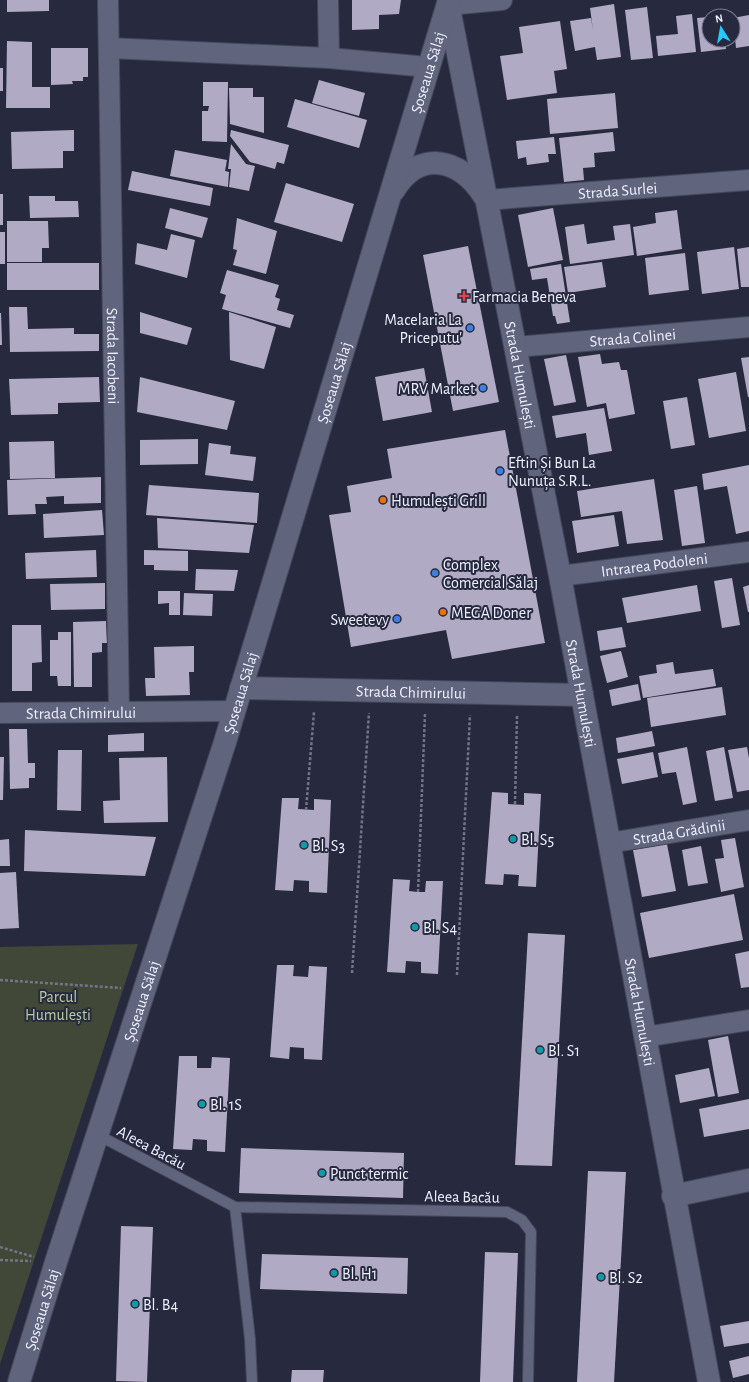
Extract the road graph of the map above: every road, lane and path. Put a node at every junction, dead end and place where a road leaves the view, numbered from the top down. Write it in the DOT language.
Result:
graph roads {
  1 [pos="108,0"];
  2 [pos="328,0"];
  3 [pos="502,0"];
  4 [pos="449,3"];
  5 [pos="109,48"];
  6 [pos="329,58"];
  7 [pos="428,67"];
  8 [pos="749,180"];
  9 [pos="389,197"];
  10 [pos="486,200"];
  11 [pos="749,327"];
  12 [pos="516,346"];
  13 [pos="749,552"];
  14 [pos="560,576"];
  15 [pos="241,688"];
  16 [pos="316,690"];
  17 [pos="370,691"];
  18 [pos="426,692"];
  19 [pos="471,693"];
  20 [pos="517,694"];
  21 [pos="582,695"];
  22 [pos="234,711"];
  23 [pos="119,712"];
  24 [pos="0,713"];
  25 [pos="515,804"];
  26 [pos="306,810"];
  27 [pos="749,820"];
  28 [pos="609,843"];
  29 [pos="418,892"];
  30 [pos="352,973"];
  31 [pos="456,975"];
  32 [pos="0,980"];
  33 [pos="145,990"];
  34 [pos="749,1020"];
  35 [pos="645,1037"];
  36 [pos="98,1135"];
  37 [pos="749,1180"];
  38 [pos="674,1196"];
  39 [pos="235,1207"];
  40 [pos="0,1247"];
  41 [pos="0,1260"];
  42 [pos="56,1262"];
  43 [pos="19,1382"];
  44 [pos="252,1382"];
  45 [pos="528,1382"];
  46 [pos="709,1382"];
  1 -- 5 [label="street, Strada Iacobeni"];
  2 -- 6 [label="street"];
  3 -- 4 [label="street"];
  4 -- 7 [label="street, Șoseaua Sălaj"];
  4 -- 10 [label="street, Strada Humulești"];
  5 -- 6 [label="street"];
  5 -- 23 [label="street, Strada Iacobeni"];
  6 -- 7 [label="street"];
  7 -- 9 [label="street, Șoseaua Sălaj"];
  8 -- 10 [label="street, Strada Surlei"];
  9 -- 10 [label="street"];
  9 -- 15 [label="street, Șoseaua Sălaj"];
  10 -- 12 [label="street, Strada Humulești"];
  11 -- 12 [label="street, Strada Colinei"];
  12 -- 14 [label="street, Strada Humulești"];
  13 -- 14 [label="street, Intrarea Podoleni"];
  14 -- 21 [label="street, Strada Humulești"];
  15 -- 16 [label="street, Strada Chimirului"];
  15 -- 22 [label="street, Șoseaua Sălaj"];
  16 -- 17 [label="street, Strada Chimirului"];
  16 -- 26 [label="path"];
  17 -- 18 [label="street, Strada Chimirului"];
  17 -- 30 [label="path"];
  18 -- 19 [label="street, Strada Chimirului"];
  18 -- 29 [label="path"];
  19 -- 20 [label="street, Strada Chimirului"];
  19 -- 31 [label="path"];
  20 -- 21 [label="street, Strada Chimirului"];
  20 -- 25 [label="path"];
  21 -- 28 [label="street, Strada Humulești"];
  22 -- 23 [label="street, Strada Chimirului"];
  22 -- 33 [label="street, Șoseaua Sălaj"];
  23 -- 24 [label="street, Strada Chimirului"];
  27 -- 28 [label="street, Strada Grădinii"];
  28 -- 35 [label="street, Strada Humulești"];
  32 -- 33 [label="path"];
  33 -- 36 [label="street, Șoseaua Sălaj"];
  34 -- 35 [label="street"];
  35 -- 38 [label="street, Strada Humulești"];
  36 -- 39 [label="lane, Aleea Bacău"];
  36 -- 42 [label="street, Șoseaua Sălaj"];
  37 -- 38 [label="street"];
  38 -- 46 [label="street, Strada Humulești"];
  39 -- 44 [label="lane"];
  39 -- 45 [label="lane, Aleea Bacău"];
  40 -- 42 [label="path"];
  41 -- 42 [label="path"];
  42 -- 43 [label="street, Șoseaua Sălaj"];
}
